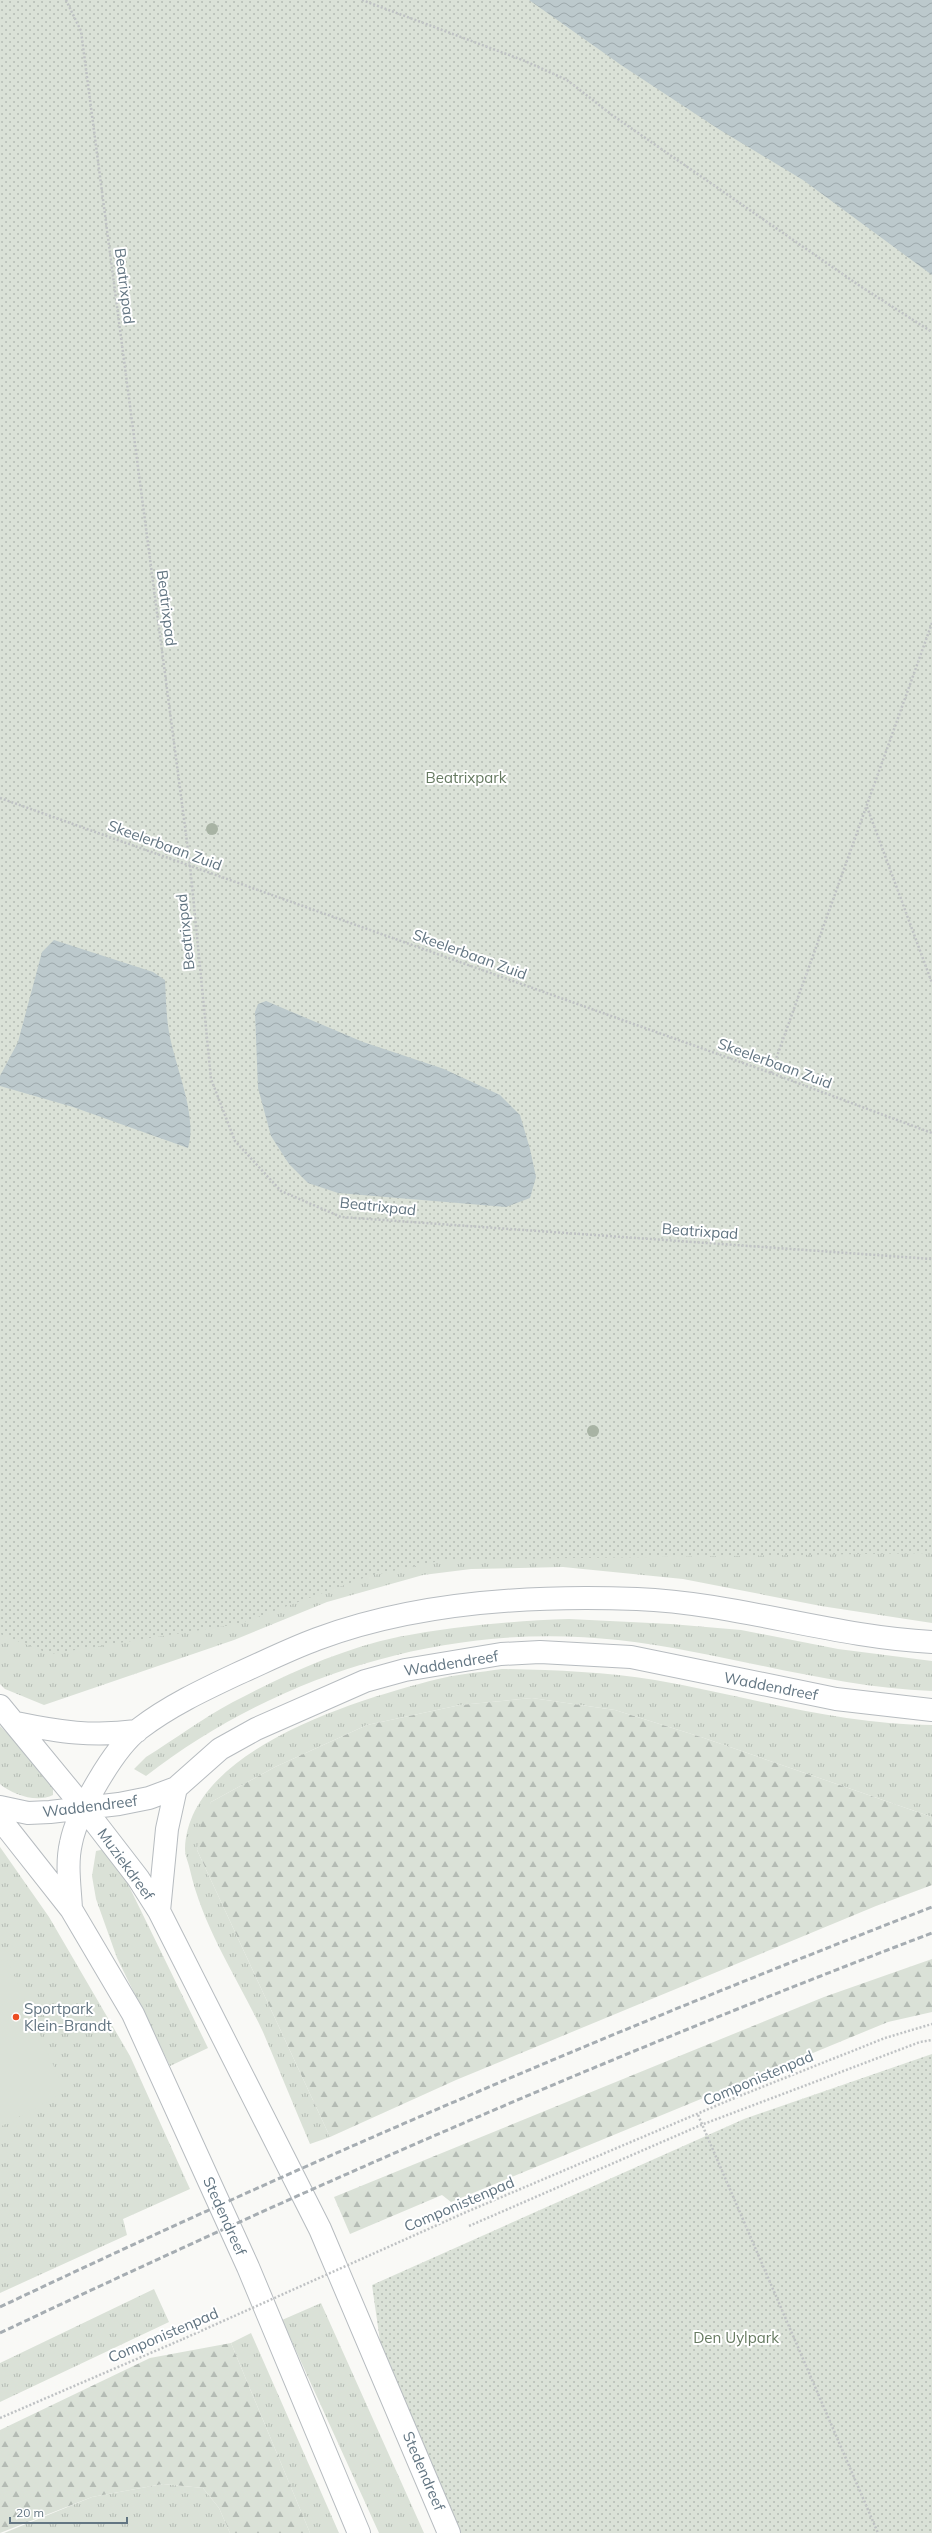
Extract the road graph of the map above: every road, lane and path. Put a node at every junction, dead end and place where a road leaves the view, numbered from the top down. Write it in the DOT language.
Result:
graph roads {
  1 [pos="66,0"];
  2 [pos="362,0"];
  3 [pos="932,332"];
  4 [pos="932,623"];
  5 [pos="0,798"];
  6 [pos="867,806"];
  7 [pos="190,865"];
  8 [pos="932,983"];
  9 [pos="772,1073"];
  10 [pos="932,1133"];
  11 [pos="932,1259"];
  12 [pos="932,1642"];
  13 [pos="0,1706"];
  14 [pos="932,1710"];
  15 [pos="16,1723"];
  16 [pos="137,1731"];
  17 [pos="176,1788"];
  18 [pos="0,1807"];
  19 [pos="84,1808"];
  20 [pos="0,1819"];
  21 [pos="71,1909"];
  22 [pos="159,1911"];
  23 [pos="932,2024"];
  24 [pos="932,2040"];
  25 [pos="698,2115"];
  26 [pos="701,2125"];
  27 [pos="469,2226"];
  28 [pos="0,2418"];
  29 [pos="359,2533"];
  30 [pos="450,2533"];
  31 [pos="878,2533"];
  1 -- 7 [label="path, Beatrixpad"];
  2 -- 3 [label="path"];
  4 -- 6 [label="path"];
  5 -- 7 [label="path, Skeelerbaan Zuid"];
  6 -- 8 [label="path"];
  6 -- 9 [label="path"];
  7 -- 9 [label="path, Skeelerbaan Zuid"];
  7 -- 11 [label="path, Beatrixpad"];
  9 -- 10 [label="path, Skeelerbaan Zuid"];
  12 -- 16 [label="main road"];
  13 -- 15 [label="main road, Muziekdreef"];
  14 -- 17 [label="main road, Waddendreef"];
  15 -- 16 [label="main road"];
  15 -- 19 [label="main road, Muziekdreef"];
  16 -- 19 [label="main road, Stedendreef"];
  17 -- 19 [label="main road, Waddendreef"];
  17 -- 22 [label="main road"];
  18 -- 19 [label="main road, Waddendreef"];
  19 -- 21 [label="main road, Stedendreef"];
  19 -- 22 [label="main road, Muziekdreef"];
  20 -- 21 [label="main road, Stedendreef"];
  21 -- 29 [label="main road, Stedendreef"];
  22 -- 30 [label="main road, Stedendreef"];
  23 -- 25 [label="path, Componistenpad"];
  24 -- 26 [label="path, Componistenpad"];
  25 -- 26 [label="path"];
  25 -- 28 [label="path, Componistenpad, bridge"];
  26 -- 27 [label="path, Componistenpad"];
  26 -- 31 [label="path"];
}
